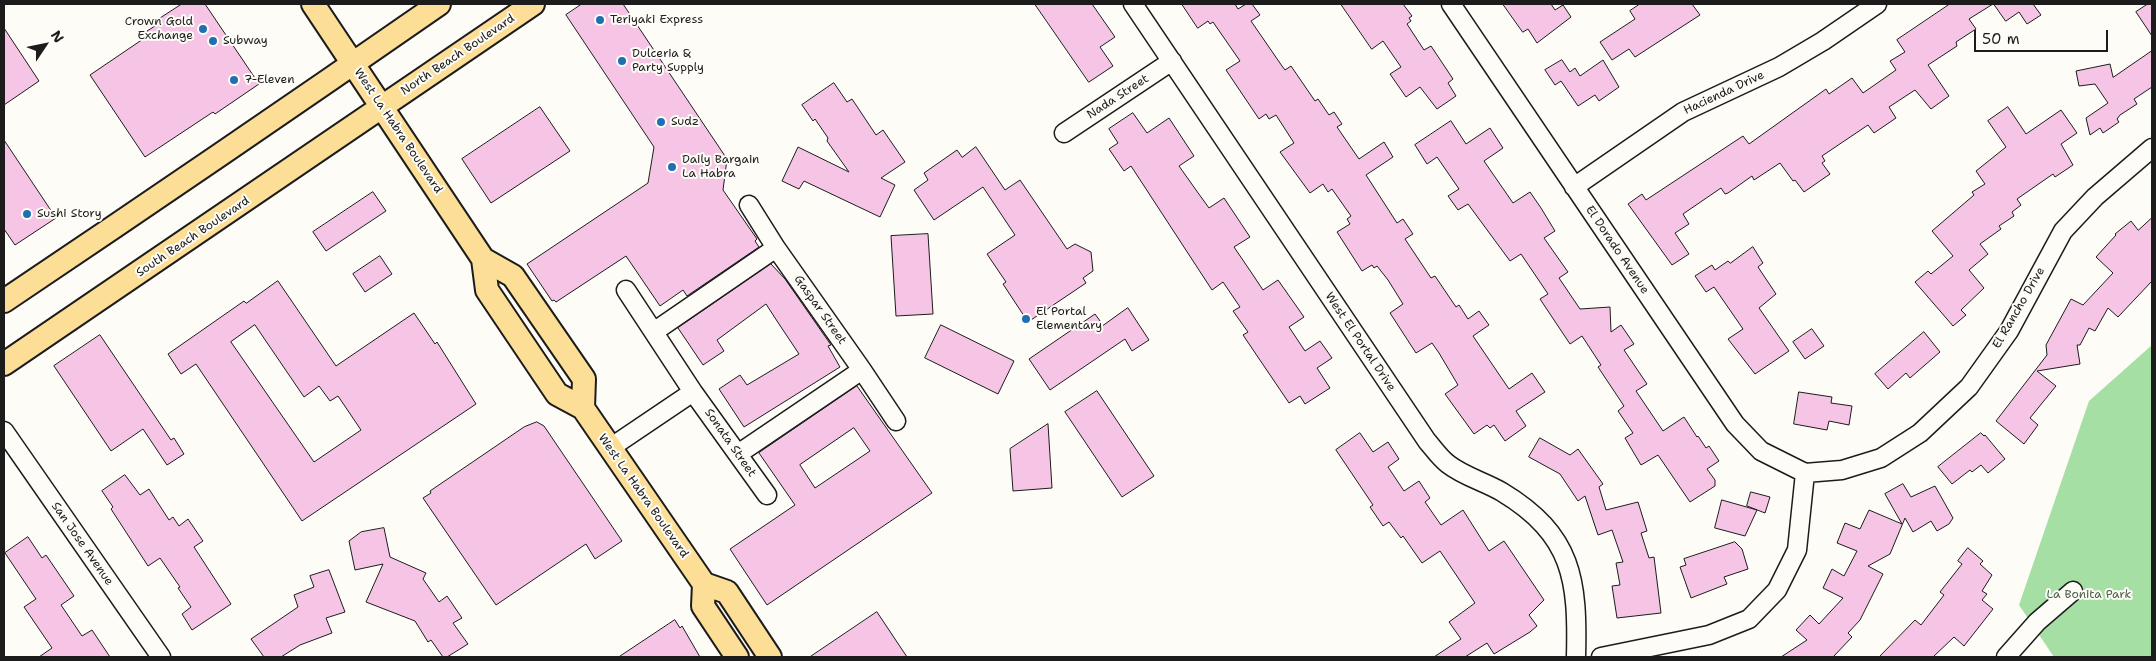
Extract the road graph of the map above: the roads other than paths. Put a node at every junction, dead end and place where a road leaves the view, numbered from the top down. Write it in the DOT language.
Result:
graph roads {
  1 [pos="313,4"];
  2 [pos="439,4"];
  3 [pos="533,4"];
  4 [pos="1133,4"];
  5 [pos="1451,4"];
  6 [pos="1877,4"];
  7 [pos="1172,61"];
  8 [pos="354,65"];
  9 [pos="382,107"];
  10 [pos="1064,133"];
  11 [pos="2152,148"];
  12 [pos="1574,187"];
  13 [pos="748,205"];
  14 [pos="776,248"];
  15 [pos="483,259"];
  16 [pos="626,290"];
  17 [pos="4,301"];
  18 [pos="655,331"];
  19 [pos="4,364"];
  20 [pos="862,370"];
  21 [pos="693,392"];
  22 [pos="582,408"];
  23 [pos="896,421"];
  24 [pos="4,430"];
  25 [pos="610,448"];
  26 [pos="738,454"];
  27 [pos="1805,473"];
  28 [pos="767,495"];
  29 [pos="704,584"];
  30 [pos="2073,591"];
  31 [pos="161,657"];
  32 [pos="737,657"];
  33 [pos="770,657"];
  34 [pos="1576,657"];
  35 [pos="1601,657"];
  36 [pos="2006,657"];
  1 -- 8 [label="main road, West La Habra Boulevard"];
  2 -- 8 [label="main road"];
  3 -- 9 [label="main road, North Beach Boulevard"];
  4 -- 7 [label="street, West El Portal Drive"];
  5 -- 12 [label="street, El Dorado Avenue"];
  6 -- 12 [label="street, Hacienda Drive"];
  7 -- 10 [label="street, Nada Street"];
  7 -- 34 [label="street, West El Portal Drive"];
  8 -- 9 [label="main road, West La Habra Boulevard"];
  8 -- 17 [label="main road"];
  9 -- 15 [label="main road, West La Habra Boulevard"];
  9 -- 19 [label="main road, South Beach Boulevard"];
  11 -- 27 [label="street, El Rancho Drive"];
  12 -- 27 [label="street, El Dorado Avenue"];
  13 -- 14 [label="street, Gaspar Street"];
  14 -- 18 [label="street"];
  14 -- 20 [label="street, Gaspar Street"];
  15 -- 22 [label="main road, West La Habra Boulevard"];
  15 -- 22 [label="main road, West La Habra Boulevard"];
  16 -- 18 [label="street, Sonata Street"];
  18 -- 21 [label="street, Sonata Street"];
  20 -- 23 [label="street, Gaspar Street"];
  20 -- 26 [label="street"];
  21 -- 25 [label="street"];
  21 -- 26 [label="street, Sonata Street"];
  22 -- 25 [label="main road, West La Habra Boulevard"];
  24 -- 31 [label="street, San Jose Avenue"];
  25 -- 29 [label="main road, West La Habra Boulevard"];
  26 -- 28 [label="street, Sonata Street"];
  27 -- 35 [label="street"];
  29 -- 32 [label="main road"];
  29 -- 33 [label="main road"];
  30 -- 36 [label="street"];
}
